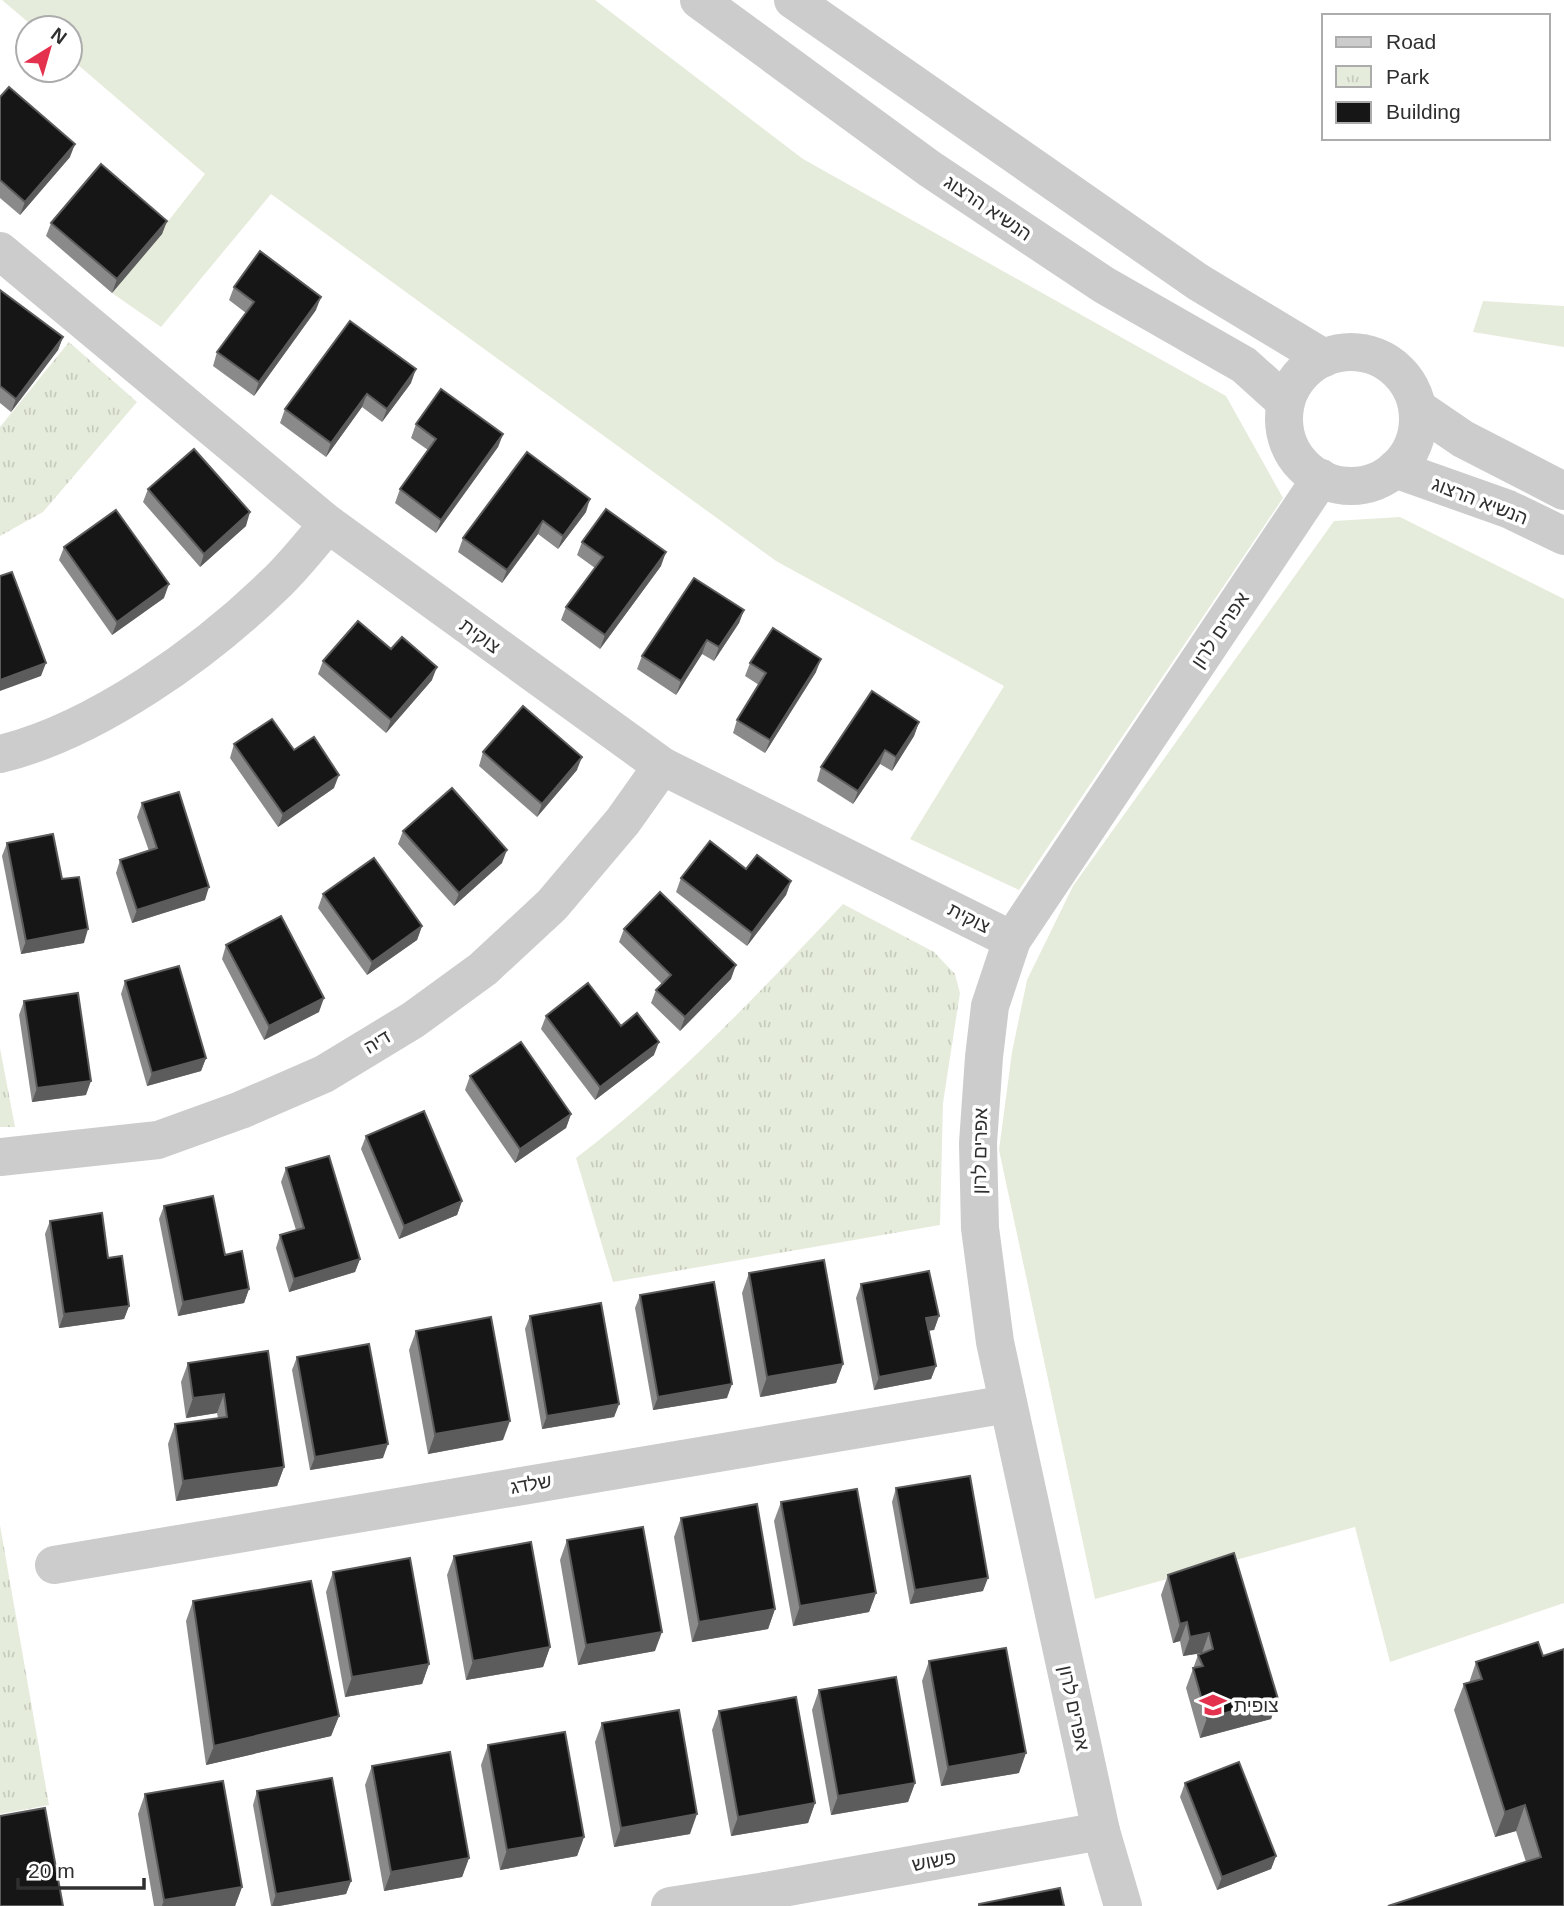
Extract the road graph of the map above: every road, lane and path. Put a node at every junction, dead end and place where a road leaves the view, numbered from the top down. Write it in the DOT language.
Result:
graph roads {
  1 [pos="699,0"];
  2 [pos="793,0"];
  3 [pos="0,251"];
  4 [pos="1324,358"];
  5 [pos="1285,402"];
  6 [pos="1419,409"];
  7 [pos="1395,469"];
  8 [pos="1321,478"];
  9 [pos="1564,491"];
  10 [pos="328,524"];
  11 [pos="1564,536"];
  12 [pos="0,754"];
  13 [pos="662,766"];
  14 [pos="1012,940"];
  15 [pos="0,1157"];
  16 [pos="1008,1404"];
  17 [pos="54,1565"];
  18 [pos="1101,1831"];
  19 [pos="768,1898"];
  20 [pos="670,1906"];
  21 [pos="1124,1906"];
  1 -- 5 [label="street, הנשיא הרצוג"];
  2 -- 4 [label="street"];
  3 -- 10 [label="street, צוקית"];
  4 -- 5 [label="street"];
  4 -- 6 [label="street"];
  5 -- 8 [label="street"];
  6 -- 7 [label="street"];
  6 -- 9 [label="street"];
  7 -- 8 [label="street"];
  7 -- 11 [label="street, הנשיא הרצוג"];
  8 -- 14 [label="street, אפרים לרון"];
  10 -- 12 [label="street"];
  10 -- 13 [label="street, צוקית"];
  13 -- 14 [label="street, צוקית"];
  13 -- 15 [label="street, דיה"];
  14 -- 16 [label="street, אפרים לרון"];
  16 -- 17 [label="street, שלדג"];
  16 -- 18 [label="street, אפרים לרון"];
  18 -- 19 [label="street, פשוש"];
  18 -- 21 [label="street, אפרים לרון"];
  19 -- 20 [label="street, פשוש"];
}
